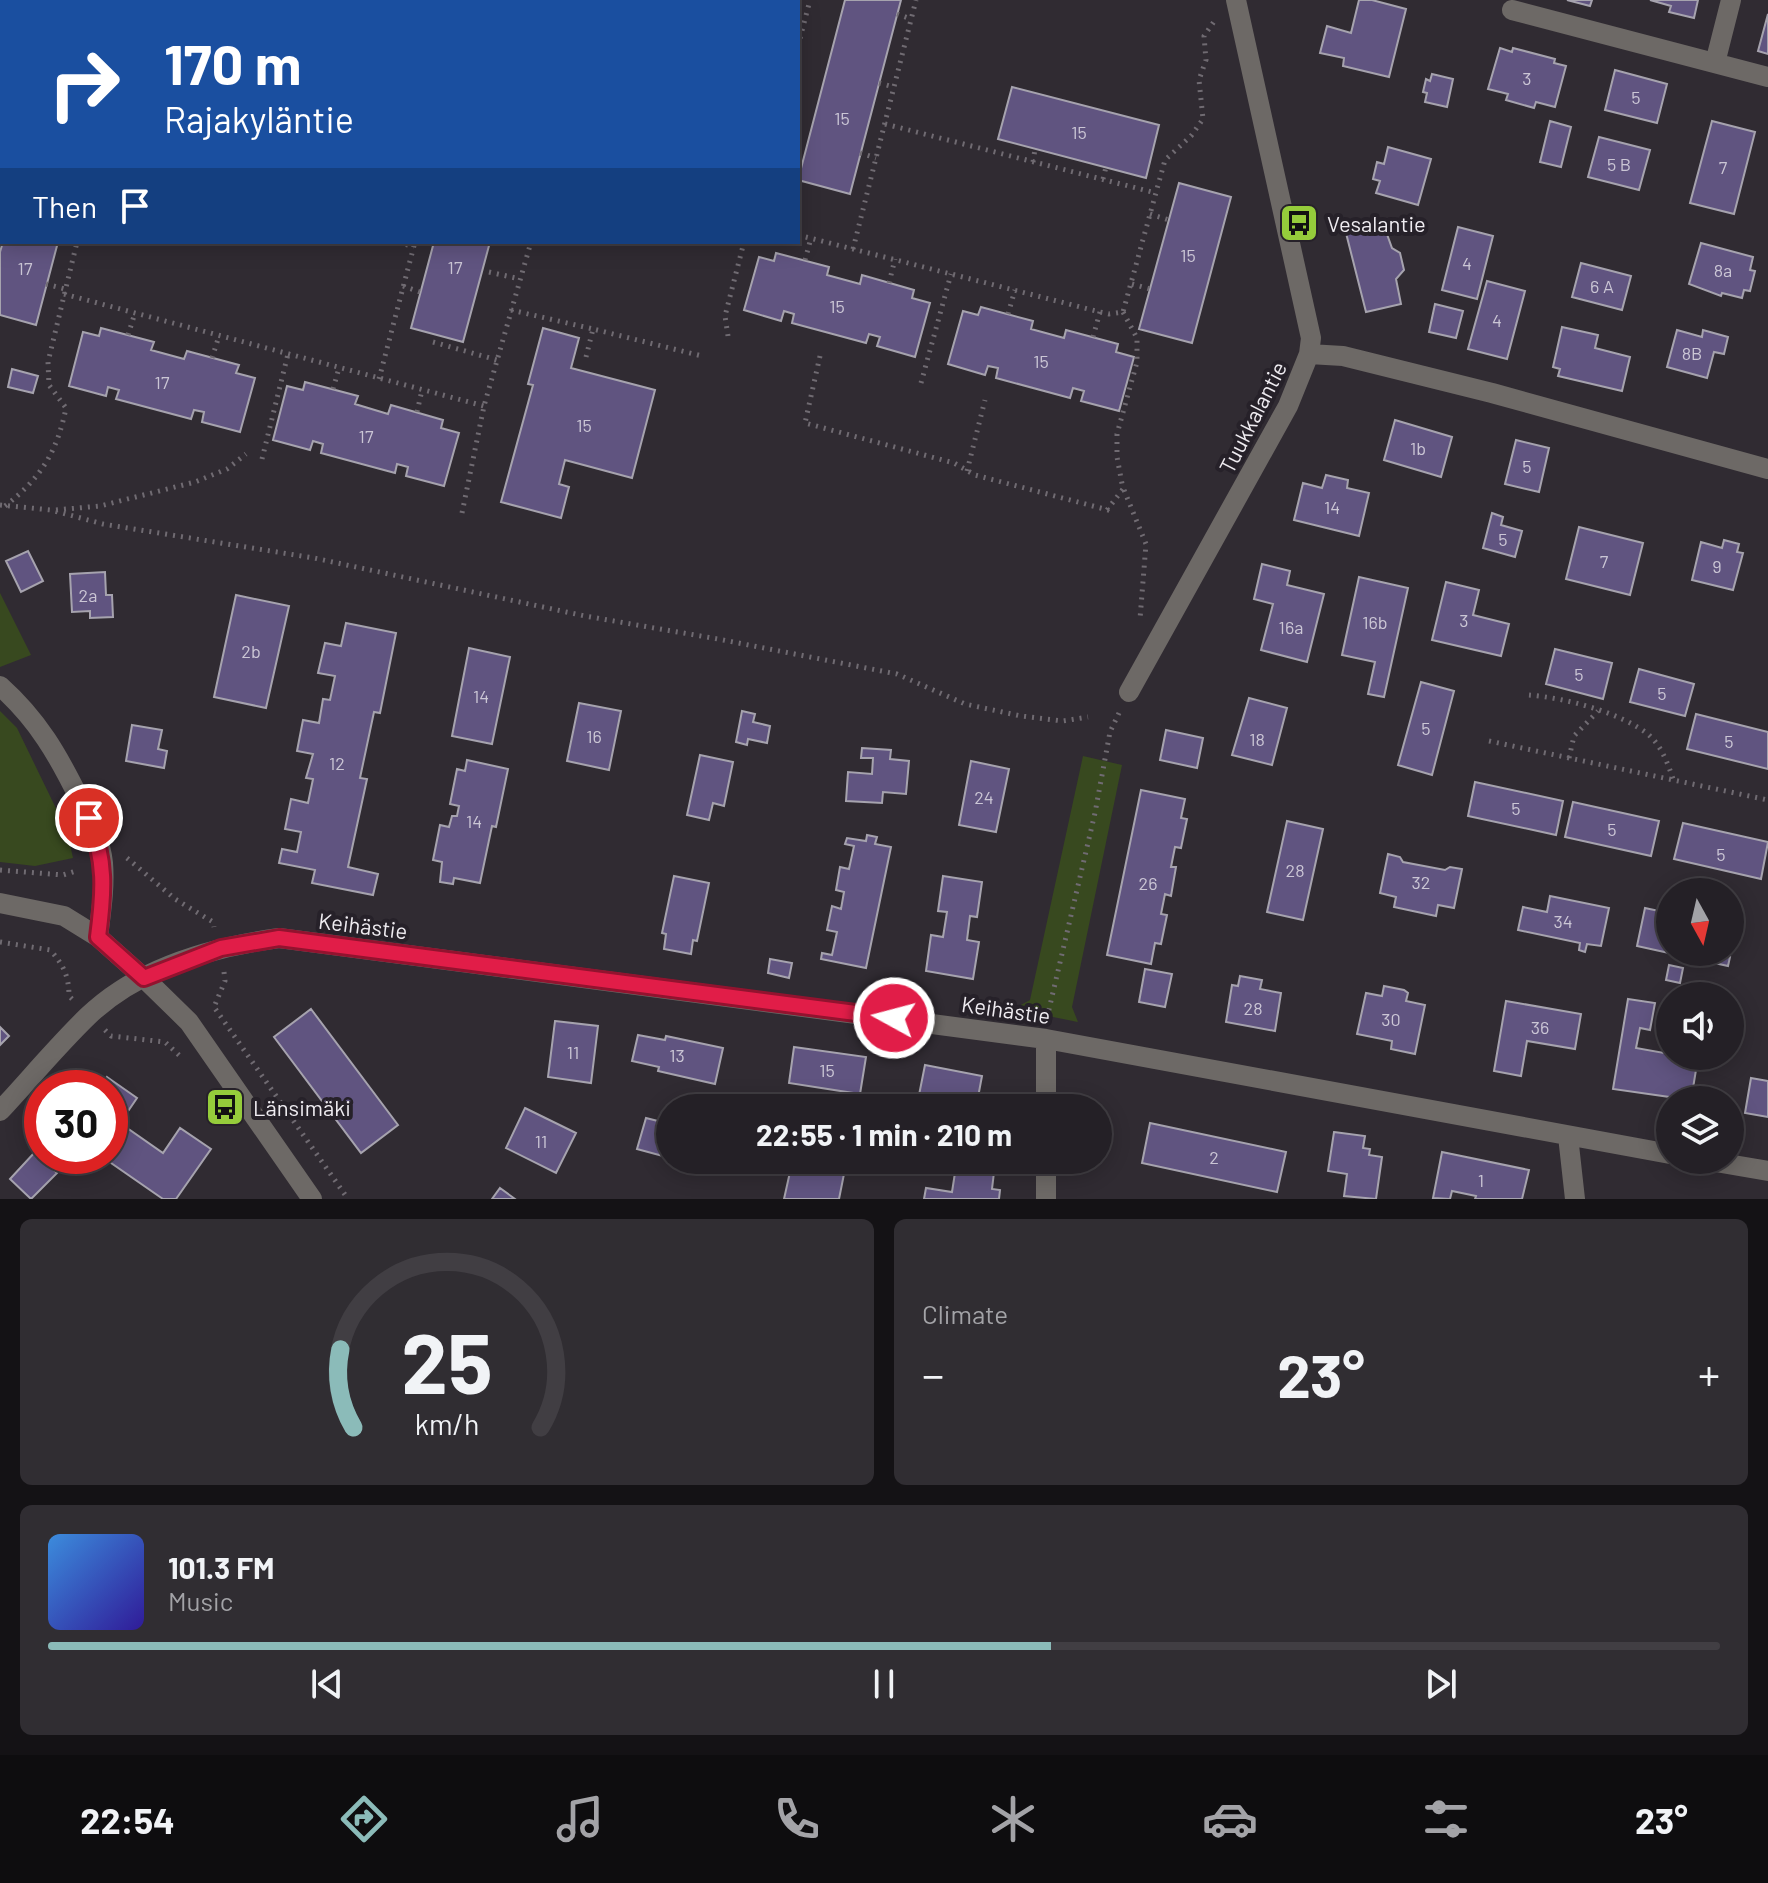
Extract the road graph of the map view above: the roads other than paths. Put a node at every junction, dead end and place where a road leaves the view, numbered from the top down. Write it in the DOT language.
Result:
graph roads {
  1 [pos="1236,0"];
  2 [pos="1731,0"];
  3 [pos="1512,10"];
  4 [pos="1715,63"];
  5 [pos="1768,77"];
  6 [pos="1309,354"];
  7 [pos="1768,469"];
  8 [pos="0,686"];
  9 [pos="1129,692"];
  10 [pos="0,903"];
  11 [pos="98,937"];
  12 [pos="144,978"];
  13 [pos="1046,1039"];
  14 [pos="1046,1094"];
  15 [pos="0,1111"];
  16 [pos="1568,1136"];
  17 [pos="1656,1152"];
  18 [pos="1744,1167"];
  19 [pos="1768,1171"];
  20 [pos="1046,1174"];
  21 [pos="312,1199"];
  22 [pos="1046,1199"];
  23 [pos="1575,1199"];
  1 -- 6 [label="street, Tuukkalantie"];
  2 -- 4 [label="street"];
  3 -- 4 [label="street"];
  4 -- 5 [label="street"];
  6 -- 7 [label="street"];
  6 -- 9 [label="street, Tuukkalantie"];
  8 -- 11 [label="street"];
  10 -- 11 [label="street"];
  11 -- 12 [label="street"];
  12 -- 13 [label="street, Keihästie"];
  12 -- 15 [label="street, Keihästie"];
  12 -- 21 [label="street"];
  13 -- 14 [label="street"];
  13 -- 16 [label="street, Keihästie"];
  16 -- 17 [label="street, Keihästie"];
  16 -- 23 [label="street"];
  18 -- 19 [label="street"];
  20 -- 22 [label="street"];
}
